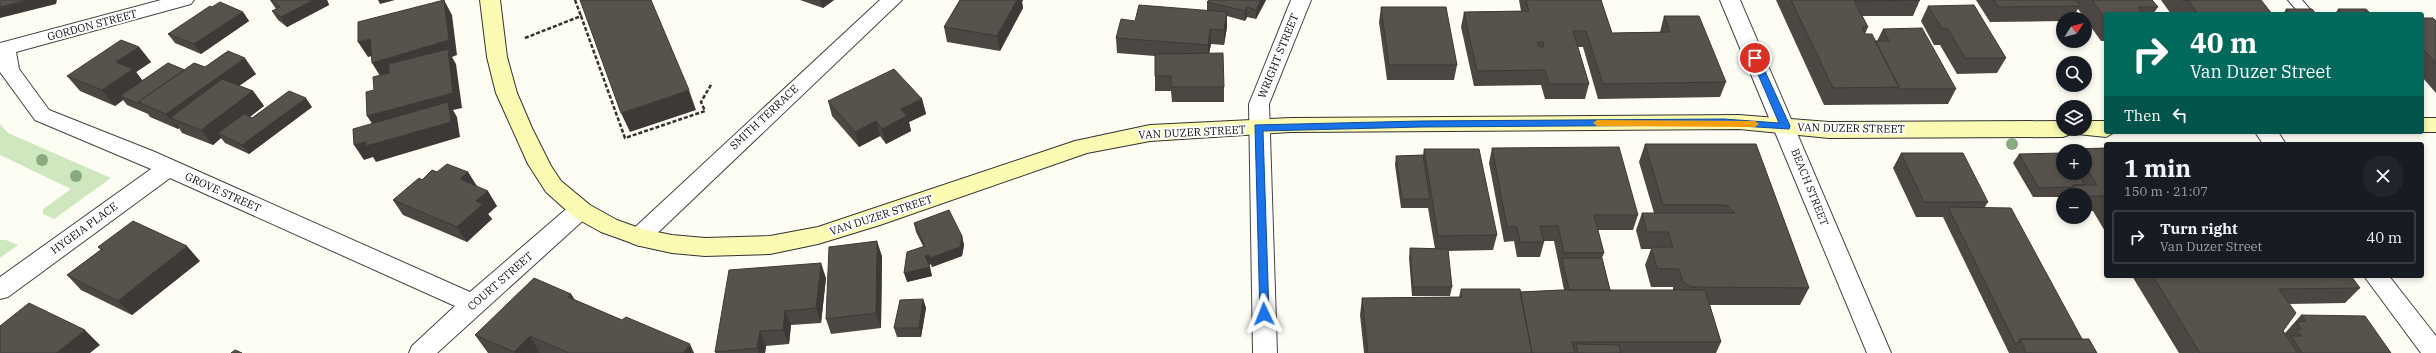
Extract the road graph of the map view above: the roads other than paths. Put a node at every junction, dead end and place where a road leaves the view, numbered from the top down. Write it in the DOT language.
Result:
graph roads {
  1 [pos="184,0"];
  2 [pos="490,0"];
  3 [pos="892,0"];
  4 [pos="1301,0"];
  5 [pos="1730,0"];
  6 [pos="2294,0"];
  7 [pos="2305,12"];
  8 [pos="3,50"];
  9 [pos="2424,125"];
  10 [pos="2436,125"];
  11 [pos="1785,126"];
  12 [pos="1258,128"];
  13 [pos="2056,129"];
  14 [pos="2092,129"];
  15 [pos="2104,129"];
  16 [pos="168,168"];
  17 [pos="580,210"];
  18 [pos="639,237"];
  19 [pos="2378,278"];
  20 [pos="0,290"];
  21 [pos="473,304"];
  22 [pos="421,353"];
  23 [pos="1265,353"];
  24 [pos="1879,353"];
  25 [pos="2435,353"];
  1 -- 8 [label="street, GORDON STREET"];
  2 -- 17 [label="main road, VAN DUZER STREET"];
  3 -- 18 [label="street, SMITH TERRACE"];
  4 -- 12 [label="street, WRIGHT STREET"];
  5 -- 11 [label="street, BEACH STREET"];
  6 -- 7 [label="lane"];
  8 -- 16 [label="street, GROVE STREET"];
  9 -- 10 [label="main road"];
  11 -- 12 [label="main road, VAN DUZER STREET"];
  11 -- 13 [label="main road, VAN DUZER STREET"];
  11 -- 24 [label="street, BEACH STREET"];
  12 -- 18 [label="main road, VAN DUZER STREET"];
  12 -- 23 [label="street, WRIGHT STREET"];
  14 -- 15 [label="main road"];
  16 -- 20 [label="street, HYGEIA PLACE"];
  16 -- 21 [label="street, GROVE STREET"];
  17 -- 18 [label="main road, VAN DUZER STREET"];
  17 -- 21 [label="street, COURT STREET"];
  19 -- 25 [label="street"];
  21 -- 22 [label="street, COURT STREET"];
}
